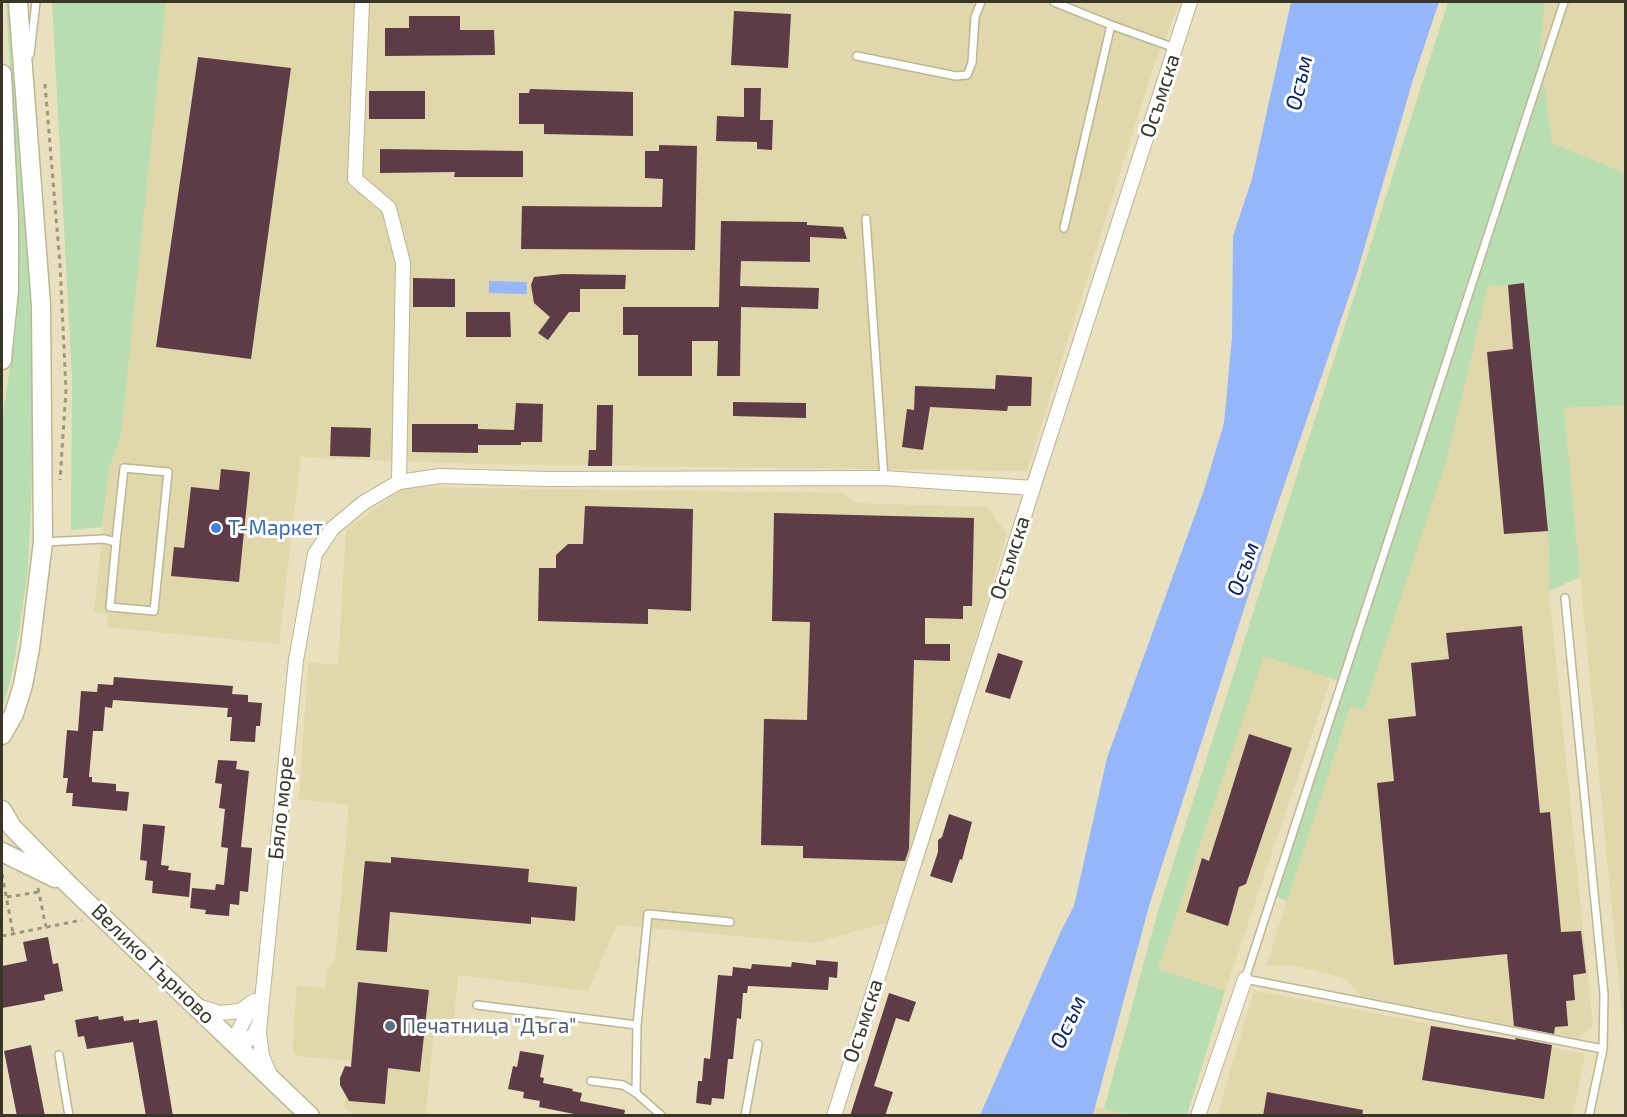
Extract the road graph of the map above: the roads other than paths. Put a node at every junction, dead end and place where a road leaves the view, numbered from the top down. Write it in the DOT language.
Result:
graph roads {
  1 [pos="18,2"];
  2 [pos="36,2"];
  3 [pos="362,2"];
  4 [pos="981,2"];
  5 [pos="1054,2"];
  6 [pos="1190,2"];
  7 [pos="1564,2"];
  8 [pos="1111,25"];
  9 [pos="1175,48"];
  10 [pos="857,56"];
  11 [pos="2,74"];
  12 [pos="25,89"];
  13 [pos="866,219"];
  14 [pos="1064,228"];
  15 [pos="2,360"];
  16 [pos="884,478"];
  17 [pos="399,482"];
  18 [pos="1033,488"];
  19 [pos="43,542"];
  20 [pos="116,542"];
  21 [pos="1565,598"];
  22 [pos="2,735"];
  23 [pos="2,810"];
  24 [pos="2,852"];
  25 [pos="2,862"];
  26 [pos="35,874"];
  27 [pos="70,886"];
  28 [pos="730,922"];
  29 [pos="1245,979"];
  30 [pos="262,987"];
  31 [pos="254,1001"];
  32 [pos="477,1005"];
  33 [pos="197,1006"];
  34 [pos="260,1021"];
  35 [pos="637,1025"];
  36 [pos="236,1044"];
  37 [pos="758,1044"];
  38 [pos="1603,1049"];
  39 [pos="59,1054"];
  40 [pos="271,1079"];
  41 [pos="591,1081"];
  42 [pos="636,1093"];
  43 [pos="290,1096"];
  44 [pos="69,1116"];
  45 [pos="301,1116"];
  46 [pos="310,1116"];
  47 [pos="663,1116"];
  48 [pos="744,1116"];
  49 [pos="834,1116"];
  50 [pos="1198,1116"];
  51 [pos="1589,1116"];
  1 -- 12 [label="street"];
  2 -- 12 [label="lane"];
  3 -- 17 [label="street"];
  4 -- 10 [label="lane"];
  5 -- 8 [label="lane"];
  6 -- 9 [label="street, Осъмска"];
  7 -- 29 [label="lane"];
  8 -- 9 [label="lane"];
  8 -- 14 [label="lane"];
  9 -- 18 [label="street, Осъмска"];
  11 -- 15 [label="street"];
  12 -- 19 [label="street"];
  13 -- 16 [label="lane"];
  16 -- 17 [label="street"];
  16 -- 18 [label="street"];
  17 -- 30 [label="street, Бяло море"];
  18 -- 49 [label="street, Осъмска"];
  19 -- 20 [label="lane"];
  19 -- 22 [label="street"];
  20 -- 20 [label="lane"];
  21 -- 38 [label="lane"];
  23 -- 27 [label="street, Велико Търново"];
  24 -- 26 [label="street"];
  25 -- 26 [label="street"];
  26 -- 27 [label="street"];
  27 -- 33 [label="street, Велико Търново"];
  28 -- 35 [label="lane"];
  29 -- 38 [label="lane"];
  29 -- 50 [label="street"];
  30 -- 31 [label="street, Бяло море"];
  30 -- 34 [label="street"];
  31 -- 33 [label="street"];
  31 -- 36 [label="street, Бяло море"];
  32 -- 35 [label="lane"];
  33 -- 36 [label="street, Велико Търново"];
  34 -- 36 [label="street"];
  34 -- 40 [label="street"];
  35 -- 42 [label="lane"];
  36 -- 40 [label="street, Велико Търново"];
  37 -- 48 [label="lane"];
  38 -- 51 [label="lane"];
  39 -- 44 [label="lane"];
  40 -- 43 [label="street, Велико Търново"];
  41 -- 42 [label="lane"];
  42 -- 47 [label="lane"];
  43 -- 45 [label="street"];
  43 -- 46 [label="street, Велико Търново"];
}
